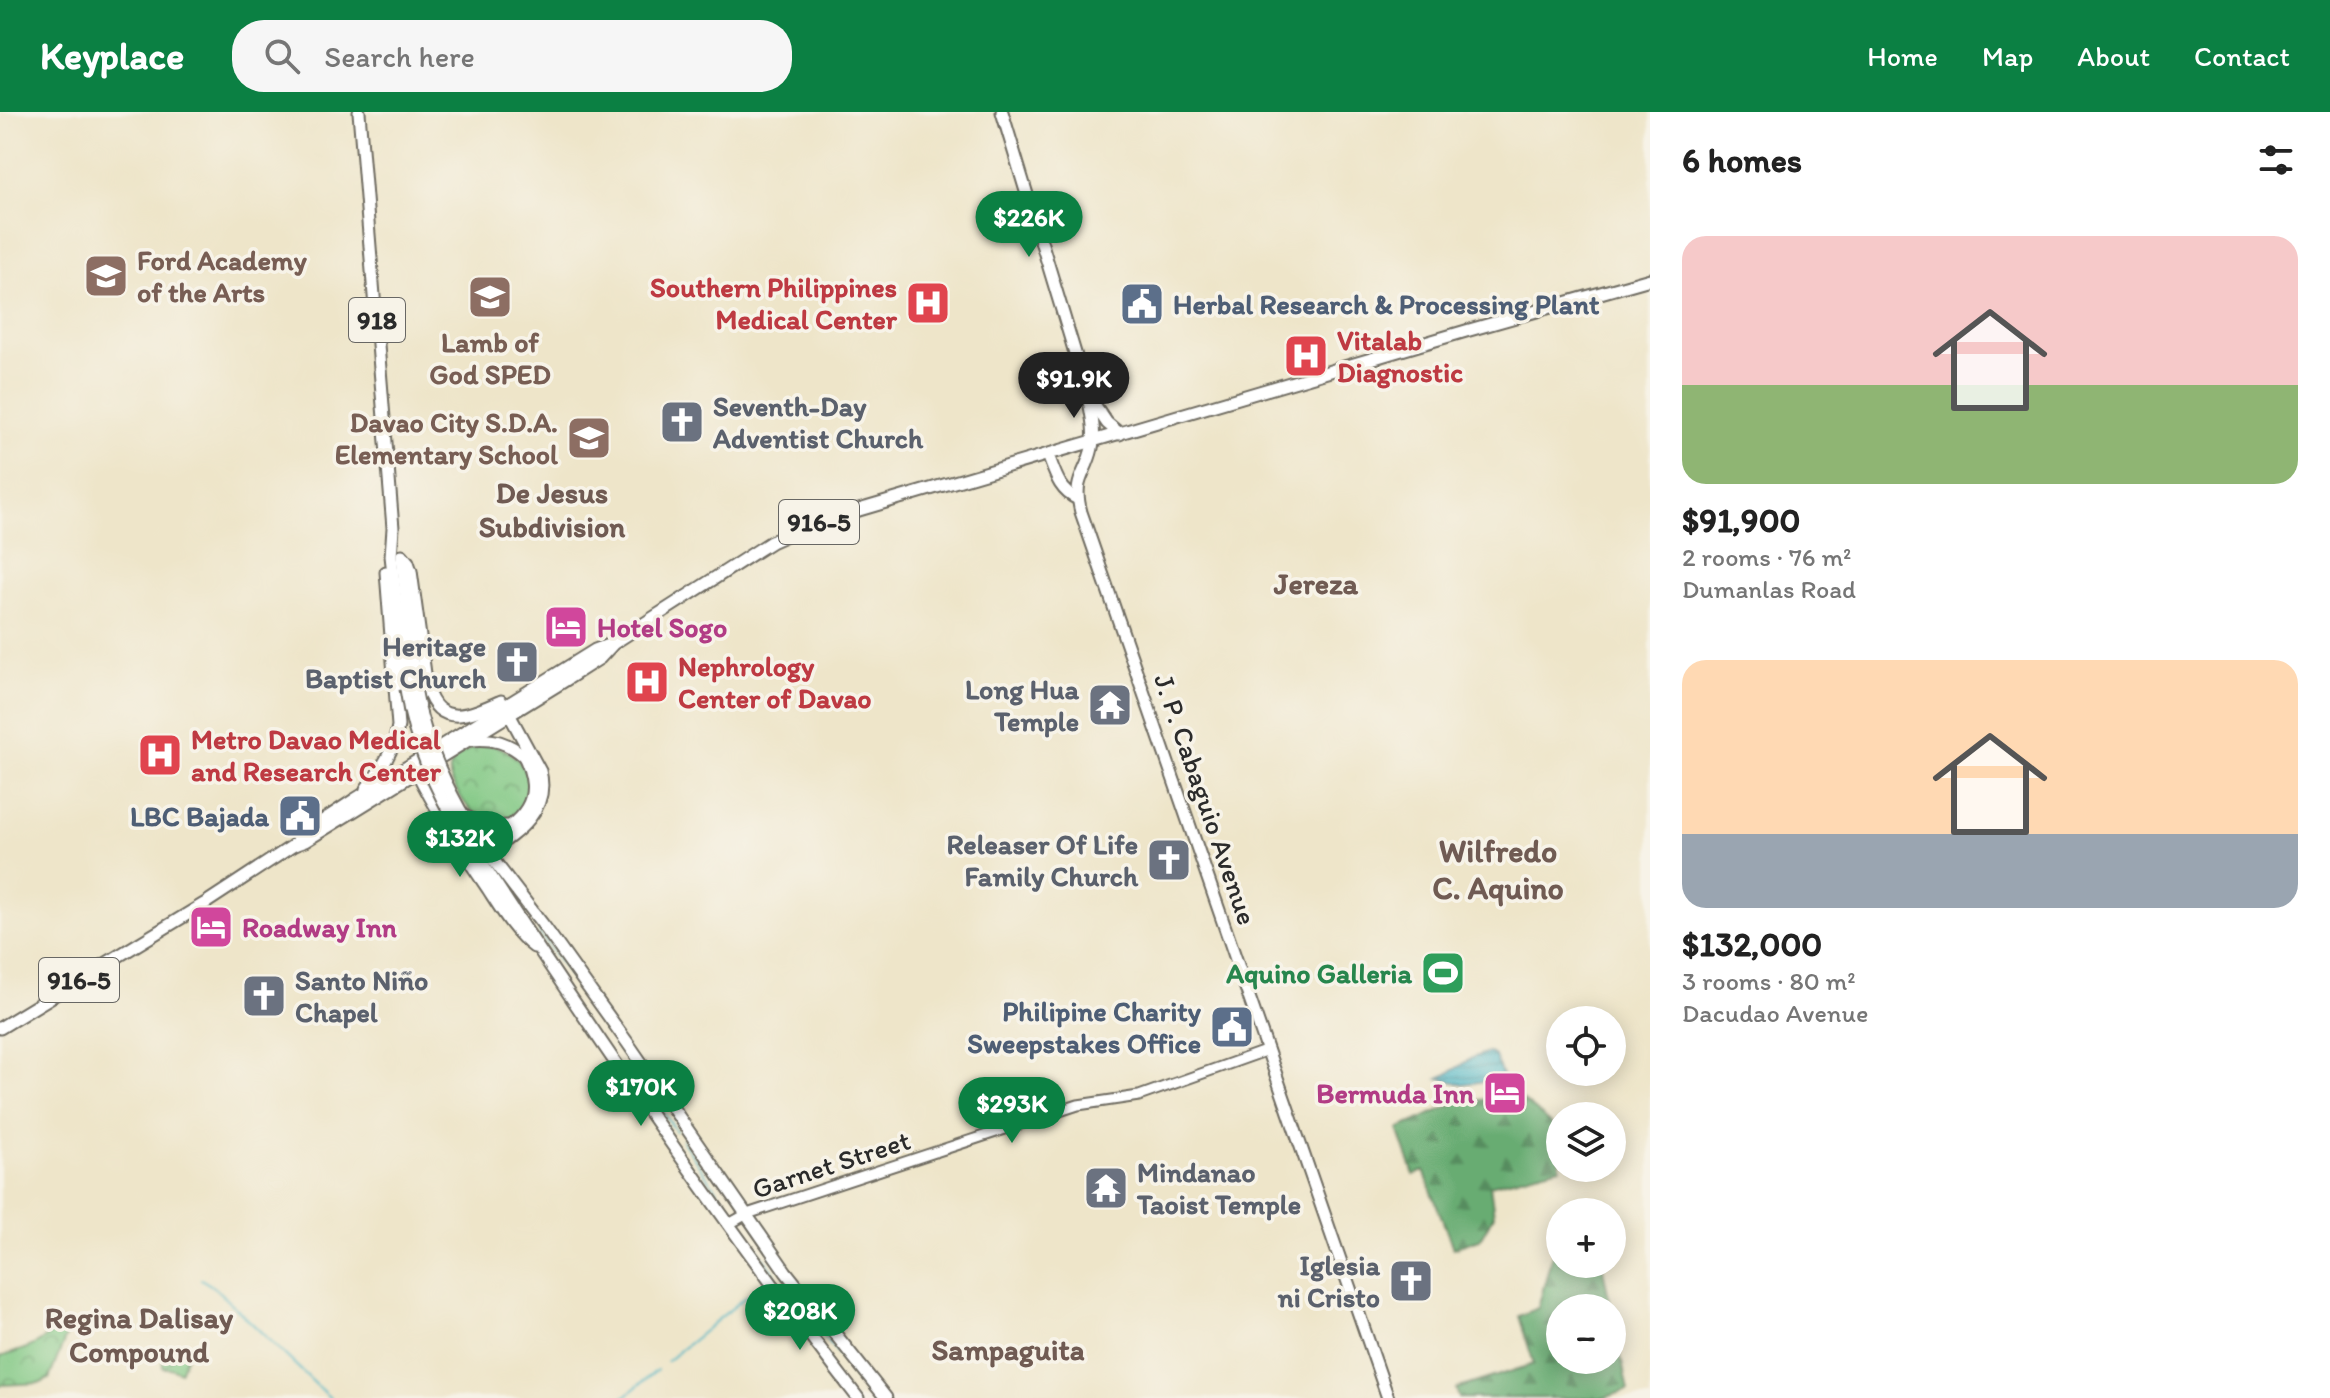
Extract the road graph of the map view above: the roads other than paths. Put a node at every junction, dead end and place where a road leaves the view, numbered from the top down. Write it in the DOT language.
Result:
graph roads {
  1 [pos="359,112"];
  2 [pos="1002,112"];
  3 [pos="1650,279"];
  4 [pos="1088,396"];
  5 [pos="1120,434"];
  6 [pos="1093,442"];
  7 [pos="1048,455"];
  8 [pos="1078,499"];
  9 [pos="396,555"];
  10 [pos="614,643"];
  11 [pos="545,682"];
  12 [pos="531,702"];
  13 [pos="505,712"];
  14 [pos="521,735"];
  15 [pos="469,740"];
  16 [pos="525,757"];
  17 [pos="417,772"];
  18 [pos="361,796"];
  19 [pos="459,814"];
  20 [pos="511,824"];
  21 [pos="294,845"];
  22 [pos="481,852"];
  23 [pos="541,952"];
  24 [pos="0,1028"];
  25 [pos="1268,1050"];
  26 [pos="686,1127"];
  27 [pos="669,1138"];
  28 [pos="747,1214"];
  29 [pos="729,1224"];
  30 [pos="858,1398"];
  31 [pos="886,1398"];
  32 [pos="1388,1398"];
  1 -- 9 [label="main road, 918"];
  2 -- 4 [label="main road"];
  3 -- 5 [label="main road, 916-5"];
  4 -- 5 [label="main road"];
  4 -- 6 [label="main road"];
  5 -- 6 [label="main road, 916-5"];
  6 -- 7 [label="main road, 916-5"];
  6 -- 8 [label="main road"];
  7 -- 8 [label="main road"];
  7 -- 10 [label="main road, 916-5"];
  8 -- 25 [label="main road, J. P. Cabaguio Avenue"];
  9 -- 11 [label="main road"];
  9 -- 18 [label="main road"];
  9 -- 19 [label="main road, 918, bridge"];
  10 -- 11 [label="main road, 916-5"];
  10 -- 12 [label="main road, 916-5"];
  11 -- 13 [label="main road, 916-5"];
  12 -- 13 [label="main road, 916-5"];
  12 -- 14 [label="main road"];
  13 -- 14 [label="main road"];
  13 -- 15 [label="main road, 916-5"];
  13 -- 16 [label="main road"];
  13 -- 18 [label="main road, 916-5"];
  14 -- 22 [label="main road"];
  15 -- 16 [label="main road"];
  15 -- 17 [label="main road, 916-5"];
  16 -- 20 [label="main road"];
  17 -- 21 [label="main road, 916-5"];
  17 -- 23 [label="main road, 918"];
  18 -- 21 [label="main road, 916-5"];
  19 -- 20 [label="main road"];
  19 -- 22 [label="main road, 918"];
  20 -- 22 [label="main road"];
  21 -- 24 [label="main road, 916-5"];
  22 -- 23 [label="main road, 918"];
  22 -- 26 [label="main road, 918"];
  23 -- 27 [label="main road, 918"];
  25 -- 28 [label="street, Garnet Street"];
  25 -- 32 [label="main road, J. P. Cabaguio Avenue"];
  26 -- 27 [label="main road"];
  26 -- 28 [label="main road, 918"];
  27 -- 29 [label="main road, 918"];
  28 -- 29 [label="street, Garnet Street"];
  28 -- 31 [label="main road, 918"];
  29 -- 30 [label="main road, 918"];
}
